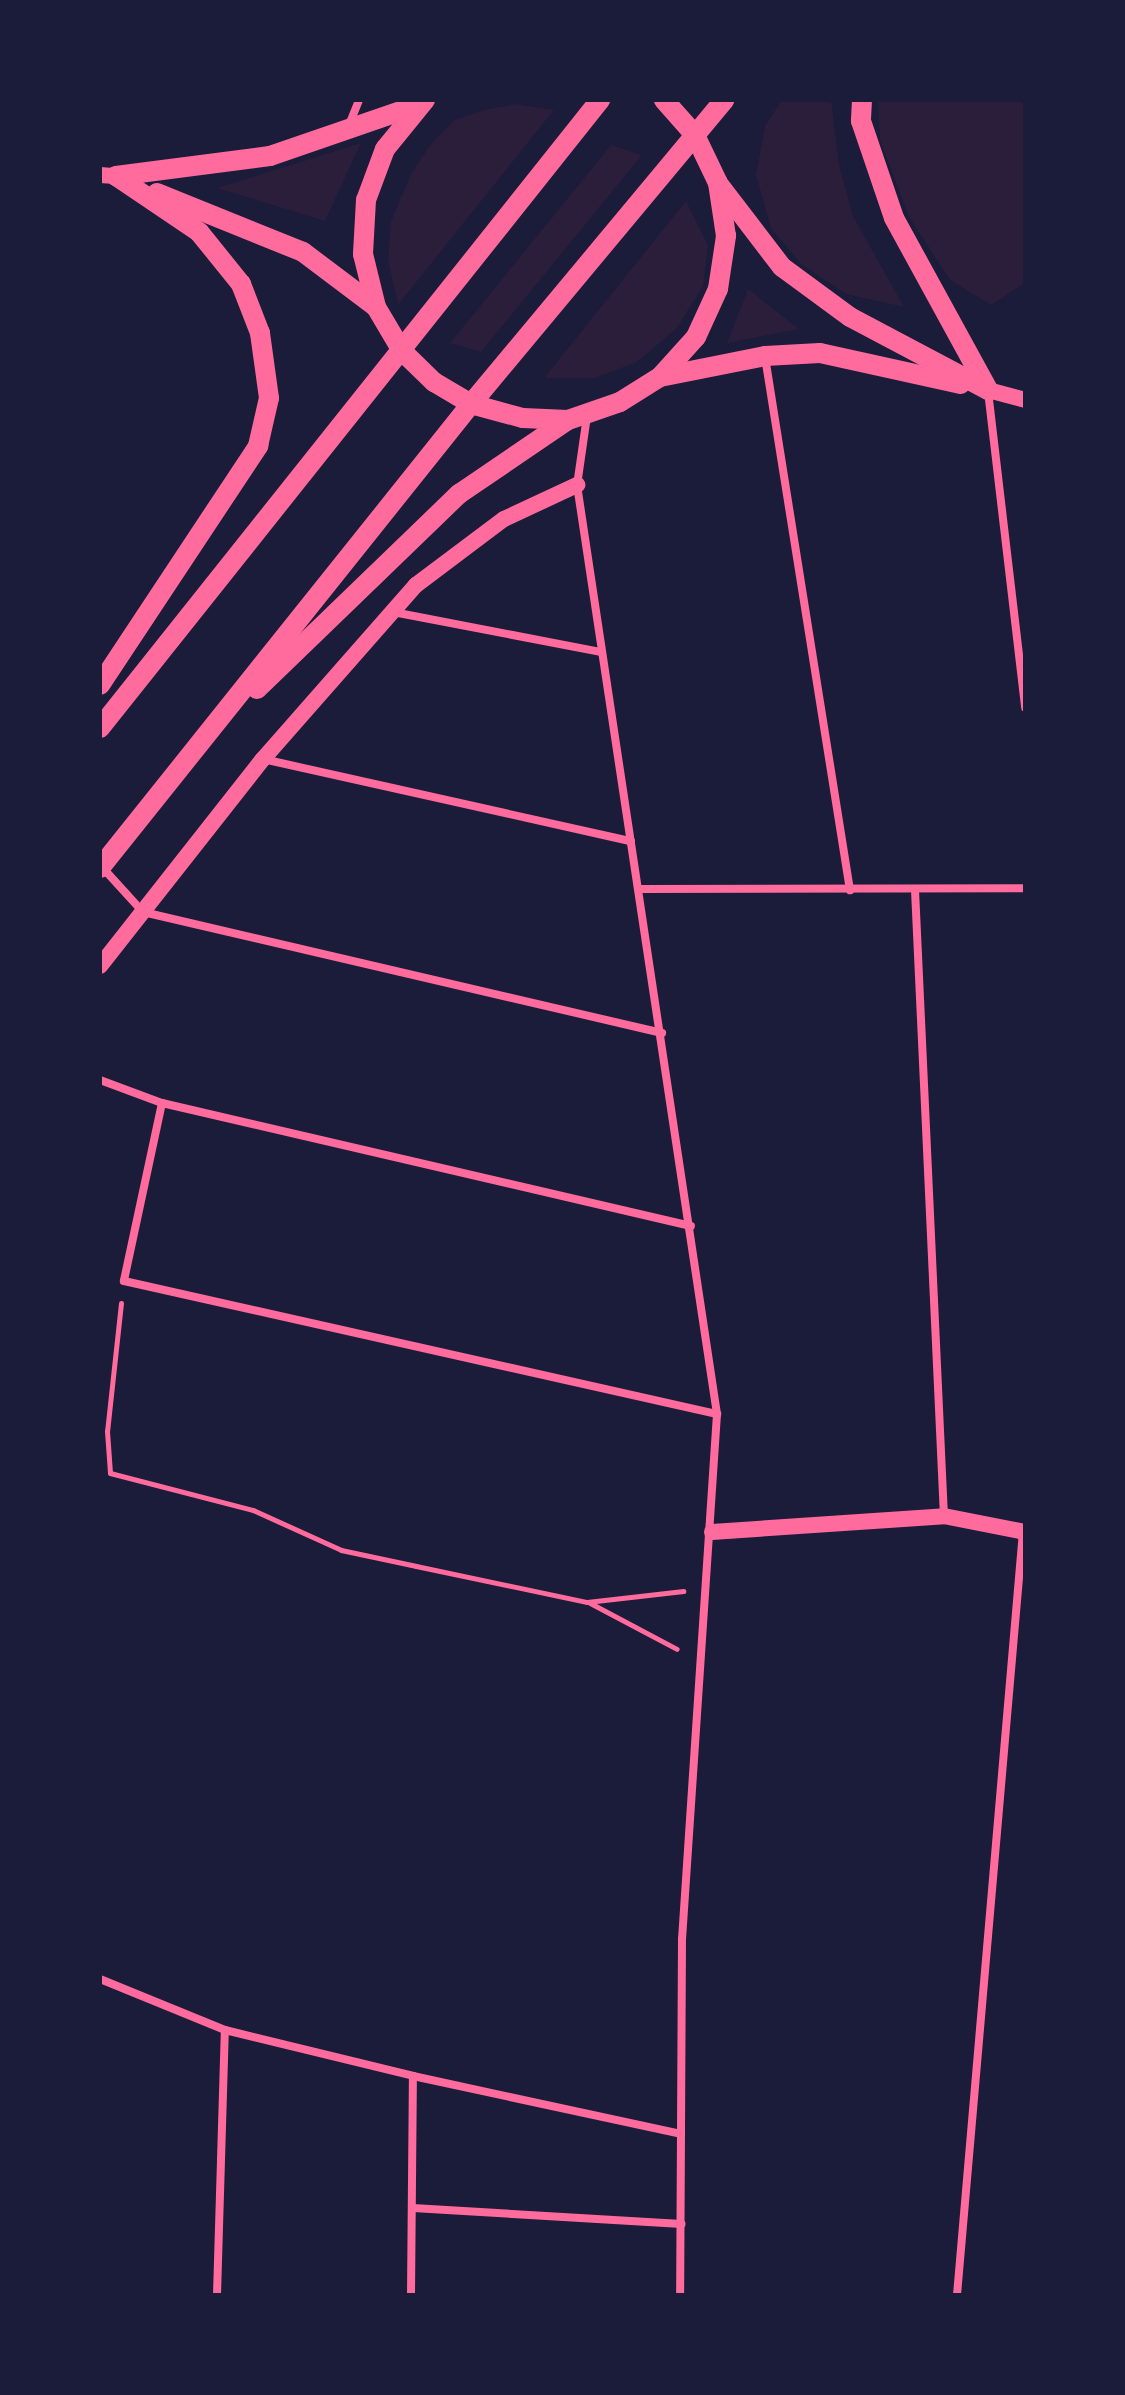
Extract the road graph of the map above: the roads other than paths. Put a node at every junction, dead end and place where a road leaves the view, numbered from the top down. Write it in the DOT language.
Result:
graph roads {
  1 [pos="359,100"];
  2 [pos="600,100"];
  3 [pos="664,100"];
  4 [pos="724,100"];
  5 [pos="862,100"];
  6 [pos="422,102"];
  7 [pos="347,130"];
  8 [pos="695,135"];
  9 [pos="108,176"];
  10 [pos="718,183"];
  11 [pos="376,307"];
  12 [pos="402,351"];
  13 [pos="765,356"];
  14 [pos="660,377"];
  15 [pos="988,390"];
  16 [pos="1025,400"];
  17 [pos="471,404"];
  18 [pos="578,417"];
  19 [pos="577,485"];
  20 [pos="392,612"];
  21 [pos="600,652"];
  22 [pos="100,685"];
  23 [pos="1025,708"];
  24 [pos="100,728"];
  25 [pos="200,744"];
  26 [pos="263,759"];
  27 [pos="631,841"];
  28 [pos="101,867"];
  29 [pos="1025,888"];
  30 [pos="640,889"];
  31 [pos="850,890"];
  32 [pos="915,890"];
  33 [pos="143,912"];
  34 [pos="100,966"];
  35 [pos="662,1033"];
  36 [pos="100,1080"];
  37 [pos="162,1103"];
  38 [pos="691,1226"];
  39 [pos="717,1414"];
  40 [pos="944,1516"];
  41 [pos="712,1532"];
  42 [pos="1024,1532"];
  43 [pos="100,1979"];
  44 [pos="225,2030"];
  45 [pos="413,2076"];
  46 [pos="681,2134"];
  47 [pos="413,2208"];
  48 [pos="682,2224"];
  49 [pos="217,2295"];
  50 [pos="411,2295"];
  51 [pos="680,2295"];
  52 [pos="957,2295"];
  1 -- 7 [label="street"];
  2 -- 12 [label="main road"];
  3 -- 8 [label="main road"];
  4 -- 8 [label="main road"];
  5 -- 15 [label="main road"];
  6 -- 7 [label="main road"];
  6 -- 11 [label="main road"];
  7 -- 9 [label="main road"];
  8 -- 10 [label="main road"];
  8 -- 17 [label="main road"];
  9 -- 11 [label="main road"];
  9 -- 22 [label="main road"];
  10 -- 14 [label="main road"];
  10 -- 15 [label="main road"];
  11 -- 12 [label="main road"];
  12 -- 17 [label="main road"];
  12 -- 24 [label="main road"];
  13 -- 14 [label="main road"];
  13 -- 15 [label="main road"];
  13 -- 31 [label="street"];
  14 -- 18 [label="main road"];
  15 -- 16 [label="main road"];
  15 -- 23 [label="street"];
  17 -- 18 [label="main road"];
  17 -- 25 [label="main road"];
  18 -- 19 [label="street"];
  18 -- 25 [label="main road"];
  19 -- 20 [label="main road"];
  19 -- 21 [label="street"];
  20 -- 21 [label="street"];
  20 -- 26 [label="main road"];
  21 -- 27 [label="street"];
  25 -- 28 [label="main road"];
  26 -- 27 [label="street"];
  26 -- 33 [label="main road"];
  27 -- 30 [label="street"];
  28 -- 33 [label="street"];
  29 -- 32 [label="street"];
  30 -- 31 [label="street"];
  30 -- 35 [label="street"];
  31 -- 32 [label="street"];
  32 -- 40 [label="street"];
  33 -- 34 [label="main road"];
  33 -- 35 [label="street"];
  35 -- 38 [label="street"];
  36 -- 37 [label="street"];
  37 -- 38 [label="street"];
  37 -- 39 [label="street"];
  38 -- 39 [label="street"];
  39 -- 41 [label="street"];
  40 -- 41 [label="main road"];
  40 -- 42 [label="main road"];
  41 -- 46 [label="street"];
  42 -- 52 [label="street"];
  43 -- 44 [label="street"];
  44 -- 45 [label="street"];
  44 -- 49 [label="street"];
  45 -- 46 [label="street"];
  45 -- 47 [label="street"];
  46 -- 48 [label="street"];
  47 -- 48 [label="street"];
  47 -- 50 [label="street"];
  48 -- 51 [label="street"];
}
